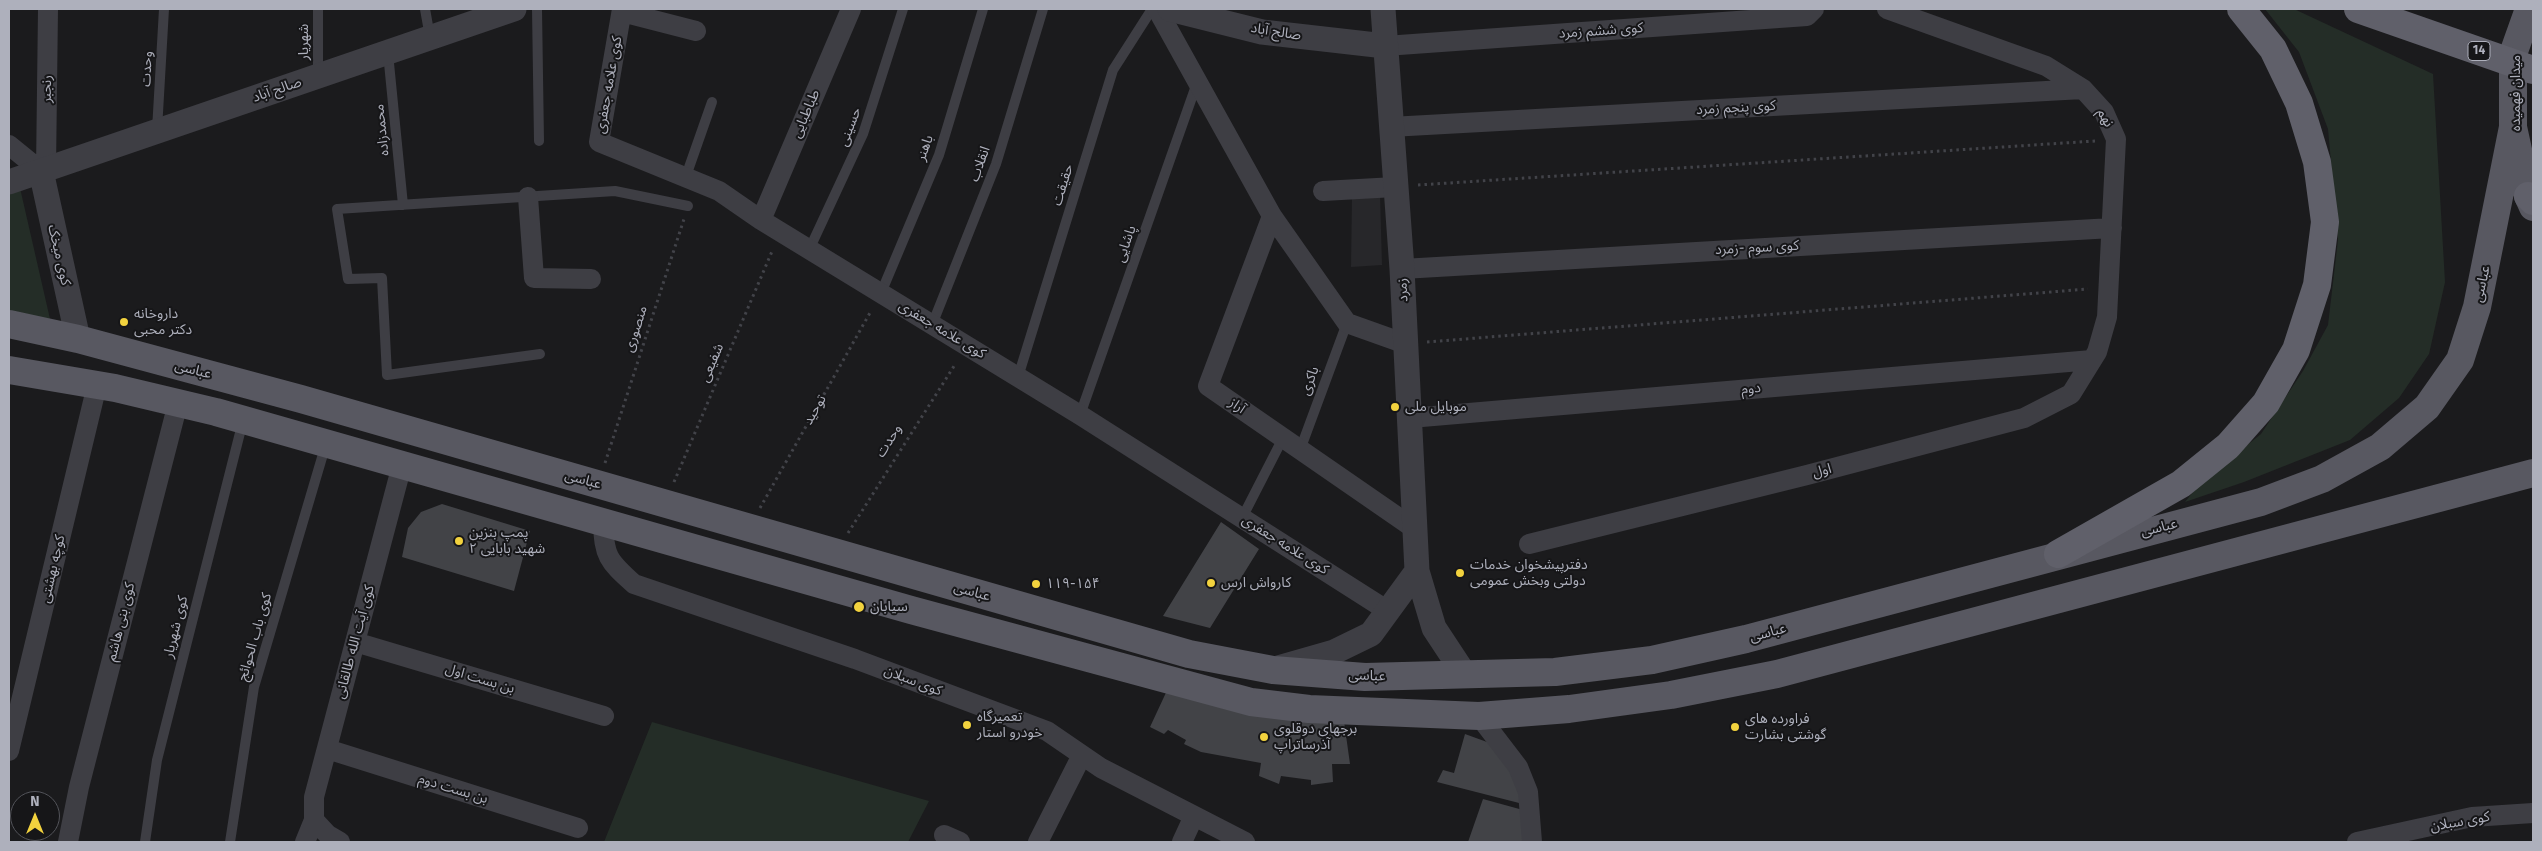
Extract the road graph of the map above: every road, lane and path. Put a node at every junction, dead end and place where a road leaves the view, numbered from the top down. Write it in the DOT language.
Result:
graph roads {
  1 [pos="48,9"];
  2 [pos="164,9"];
  3 [pos="318,9"];
  4 [pos="425,9"];
  5 [pos="514,9"];
  6 [pos="537,9"];
  7 [pos="852,9"];
  8 [pos="903,9"];
  9 [pos="983,9"];
  10 [pos="1043,9"];
  11 [pos="1152,9"];
  12 [pos="1157,9"];
  13 [pos="1170,9"];
  14 [pos="1383,9"];
  15 [pos="1814,9"];
  16 [pos="1887,9"];
  17 [pos="2241,9"];
  18 [pos="2358,9"];
  19 [pos="2529,9"];
  20 [pos="622,10"];
  21 [pos="696,31"];
  22 [pos="430,37"];
  23 [pos="1385,46"];
  24 [pos="388,52"];
  25 [pos="2533,70"];
  26 [pos="318,76"];
  27 [pos="1197,82"];
  28 [pos="2083,89"];
  29 [pos="712,102"];
  30 [pos="1390,127"];
  31 [pos="2514,127"];
  32 [pos="157,131"];
  33 [pos="2116,139"];
  34 [pos="539,141"];
  35 [pos="9,145"];
  36 [pos="43,170"];
  37 [pos="686,176"];
  38 [pos="9,182"];
  39 [pos="1395,187"];
  40 [pos="1323,191"];
  41 [pos="528,197"];
  42 [pos="2531,201"];
  43 [pos="403,205"];
  44 [pos="688,206"];
  45 [pos="1272,216"];
  46 [pos="761,220"];
  47 [pos="2112,228"];
  48 [pos="780,232"];
  49 [pos="809,250"];
  50 [pos="1402,269"];
  51 [pos="591,279"];
  52 [pos="2109,287"];
  53 [pos="881,293"];
  54 [pos="1347,323"];
  55 [pos="9,324"];
  56 [pos="932,325"];
  57 [pos="78,338"];
  58 [pos="1406,344"];
  59 [pos="967,345"];
  60 [pos="540,354"];
  61 [pos="2092,360"];
  62 [pos="9,370"];
  63 [pos="1018,377"];
  64 [pos="97,385"];
  65 [pos="301,400"];
  66 [pos="178,403"];
  67 [pos="1080,415"];
  68 [pos="1410,418"];
  69 [pos="243,420"];
  70 [pos="290,433"];
  71 [pos="1283,438"];
  72 [pos="326,443"];
  73 [pos="1300,450"];
  74 [pos="402,465"];
  75 [pos="2533,473"];
  76 [pos="598,484"];
  77 [pos="665,504"];
  78 [pos="1242,518"];
  79 [pos="603,522"];
  80 [pos="748,528"];
  81 [pos="1415,529"];
  82 [pos="1529,544"];
  83 [pos="835,552"];
  84 [pos="2058,554"];
  85 [pos="1417,571"];
  86 [pos="920,577"];
  87 [pos="911,610"];
  88 [pos="1388,611"];
  89 [pos="355,642"];
  90 [pos="1273,670"];
  91 [pos="1465,675"];
  92 [pos="604,716"];
  93 [pos="1480,716"];
  94 [pos="327,749"];
  95 [pos="9,751"];
  96 [pos="1082,756"];
  97 [pos="2533,813"];
  98 [pos="1194,816"];
  99 [pos="314,820"];
  100 [pos="578,828"];
  101 [pos="68,842"];
  102 [pos="145,842"];
  103 [pos="230,842"];
  104 [pos="305,842"];
  105 [pos="340,842"];
  106 [pos="1038,842"];
  107 [pos="1182,842"];
  108 [pos="1245,842"];
  109 [pos="1532,842"];
  110 [pos="2357,842"];
  1 -- 36 [label="street, رنجبر"];
  2 -- 32 [label="lane, وحدت"];
  3 -- 26 [label="lane, شهریار"];
  4 -- 22 [label="lane"];
  5 -- 22 [label="street, صالح آباد"];
  6 -- 34 [label="lane"];
  7 -- 46 [label="street, طباطبایی"];
  8 -- 49 [label="lane, حسینی"];
  9 -- 53 [label="lane, باهنر"];
  10 -- 56 [label="lane, انقلاب"];
  11 -- 63 [label="lane, حقیقت"];
  12 -- 27 [label="street"];
  13 -- 23 [label="street, صالح آباد"];
  14 -- 23 [label="street, زمرد"];
  15 -- 23 [label="street, کوی ششم زمرد"];
  16 -- 28 [label="street, نهم"];
  17 -- 84 [label="highway"];
  18 -- 25 [label="highway, 14"];
  19 -- 31 [label="main road, میدان فهمیده"];
  20 -- 21 [label="street"];
  20 -- 37 [label="street, کوی علامه جعفری"];
  22 -- 24 [label="street, صالح آباد"];
  23 -- 30 [label="street, زمرد"];
  24 -- 26 [label="street, صالح آباد"];
  24 -- 43 [label="lane, محمدزاده"];
  26 -- 32 [label="street, صالح آباد"];
  27 -- 45 [label="street"];
  27 -- 67 [label="lane, پاشایی"];
  28 -- 30 [label="street, کوی پنجم زمرد"];
  28 -- 33 [label="street, نهم"];
  29 -- 37 [label="lane"];
  30 -- 39 [label="street, زمرد"];
  31 -- 42 [label="main road, میدان فهمیده"];
  31 -- 84 [label="main road, عباسى"];
  32 -- 36 [label="street, صالح آباد"];
  33 -- 39 [label="path"];
  33 -- 47 [label="street, نهم"];
  35 -- 36 [label="street"];
  36 -- 38 [label="street, صالح آباد"];
  36 -- 57 [label="street, کوی میخک"];
  37 -- 46 [label="street, کوی علامه جعفری"];
  39 -- 40 [label="street"];
  39 -- 50 [label="street, زمرد"];
  41 -- 43 [label="lane"];
  41 -- 44 [label="lane"];
  41 -- 51 [label="street"];
  43 -- 60 [label="lane"];
  44 -- 76 [label="path, منصوری"];
  45 -- 54 [label="street"];
  45 -- 71 [label="street, آراز"];
  46 -- 48 [label="street, کوی علامه جعفری"];
  47 -- 50 [label="street, کوی سوم -زمرد"];
  47 -- 52 [label="street, نهم"];
  48 -- 49 [label="street, کوی علامه جعفری"];
  48 -- 77 [label="path, شفیعی"];
  49 -- 53 [label="street, کوی علامه جعفری"];
  50 -- 58 [label="street, زمرد"];
  52 -- 58 [label="path"];
  52 -- 61 [label="street, نهم"];
  53 -- 56 [label="street, کوی علامه جعفری"];
  53 -- 80 [label="path, توحید"];
  54 -- 58 [label="street"];
  54 -- 73 [label="lane, باکری"];
  55 -- 57 [label="main road, عباسى"];
  56 -- 59 [label="street, کوی علامه جعفری"];
  57 -- 65 [label="main road, عباسى"];
  58 -- 68 [label="street, زمرد"];
  59 -- 63 [label="street, کوی علامه جعفری"];
  59 -- 83 [label="path, وحدت"];
  61 -- 68 [label="street, دوم"];
  61 -- 82 [label="street, اول"];
  62 -- 64 [label="main road"];
  63 -- 67 [label="street, کوی علامه جعفری"];
  64 -- 66 [label="main road"];
  64 -- 95 [label="street, کوچه بهشتی"];
  65 -- 70 [label="main road"];
  65 -- 76 [label="main road, عباسى"];
  66 -- 69 [label="main road"];
  66 -- 101 [label="street, کوی بنی هاشم"];
  67 -- 78 [label="street, کوی علامه جعفری"];
  68 -- 81 [label="street, زمرد"];
  69 -- 70 [label="main road"];
  69 -- 102 [label="lane, کوی شهریار"];
  70 -- 72 [label="main road"];
  71 -- 73 [label="street, آراز"];
  71 -- 78 [label="lane"];
  72 -- 74 [label="main road"];
  72 -- 103 [label="lane, کوی باب الحوائج"];
  73 -- 81 [label="street, آراز"];
  74 -- 79 [label="main road"];
  74 -- 89 [label="street, کوی آیت الله طالقانی"];
  75 -- 93 [label="main road"];
  76 -- 77 [label="main road, عباسى"];
  77 -- 80 [label="main road, عباسى"];
  78 -- 88 [label="street, کوی علامه جعفری"];
  79 -- 87 [label="main road"];
  79 -- 96 [label="street, کوی سبلان"];
  80 -- 83 [label="main road, عباسى"];
  81 -- 85 [label="street, زمرد"];
  83 -- 86 [label="main road, عباسى"];
  84 -- 91 [label="main road, عباسى"];
  85 -- 88 [label="street"];
  85 -- 91 [label="street, زمرد"];
  86 -- 87 [label="main road"];
  86 -- 90 [label="main road, عباسى"];
  87 -- 93 [label="main road"];
  88 -- 90 [label="street"];
  89 -- 92 [label="street, بن بست اول"];
  89 -- 94 [label="street, کوی آیت الله طالقانی"];
  90 -- 91 [label="main road, عباسى"];
  93 -- 109 [label="street"];
  94 -- 99 [label="street, کوی آیت الله طالقانی"];
  94 -- 100 [label="street, بن بست دوم"];
  96 -- 98 [label="street, کوی سبلان"];
  96 -- 106 [label="street"];
  97 -- 110 [label="street, کوی سبلان"];
  98 -- 107 [label="street"];
  98 -- 108 [label="street, کوی سبلان"];
  99 -- 104 [label="street"];
  99 -- 105 [label="street"];
}
